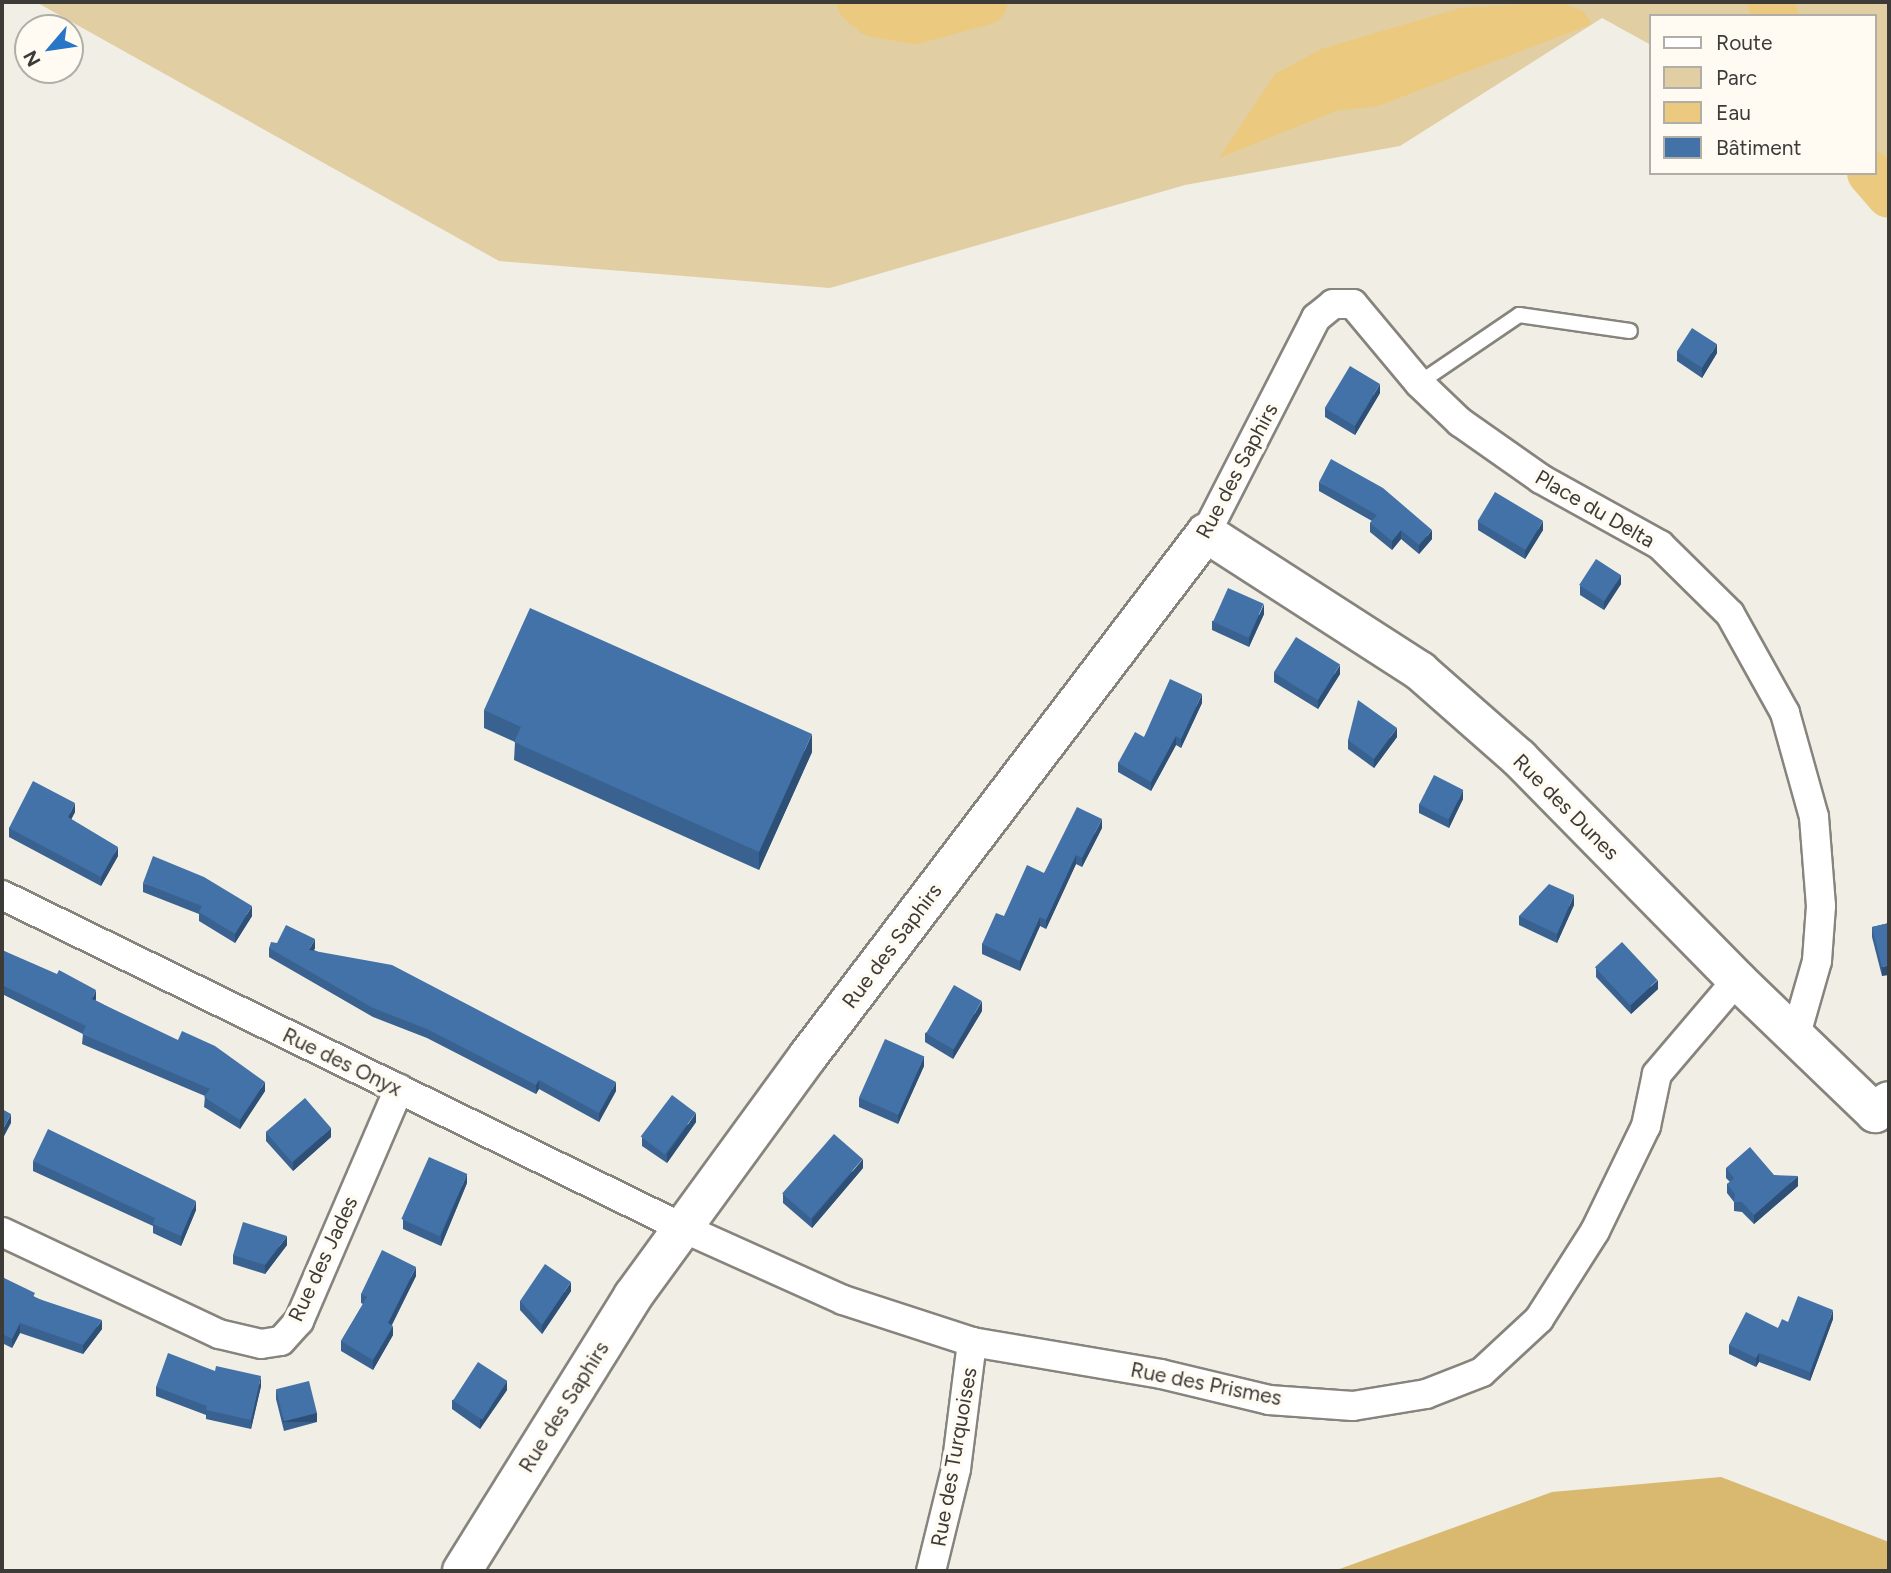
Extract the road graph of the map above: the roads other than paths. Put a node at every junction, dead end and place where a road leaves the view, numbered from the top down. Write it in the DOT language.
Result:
graph roads {
  1 [pos="1316,318"];
  2 [pos="1630,331"];
  3 [pos="1419,383"];
  4 [pos="1206,533"];
  5 [pos="2,895"];
  6 [pos="1737,980"];
  7 [pos="1796,1034"];
  8 [pos="398,1089"];
  9 [pos="1885,1113"];
  10 [pos="683,1228"];
  11 [pos="2,1232"];
  12 [pos="972,1342"];
  13 [pos="462,1571"];
  14 [pos="931,1571"];
  1 -- 3 [label="street, Place du Delta"];
  1 -- 4 [label="street, Rue des Saphirs"];
  2 -- 3 [label="lane"];
  3 -- 7 [label="street, Place du Delta"];
  4 -- 6 [label="street, Rue des Dunes"];
  4 -- 10 [label="street, Rue des Saphirs"];
  5 -- 8 [label="street, Rue des Onyx"];
  6 -- 7 [label="street, Rue des Dunes"];
  6 -- 12 [label="street, Rue des Prismes"];
  7 -- 9 [label="street, Rue des Dunes"];
  8 -- 10 [label="street, Rue des Onyx"];
  8 -- 11 [label="street, Rue des Jades"];
  10 -- 12 [label="street, Rue des Prismes"];
  10 -- 13 [label="street, Rue des Saphirs"];
  12 -- 14 [label="street, Rue des Turquoises"];
}
